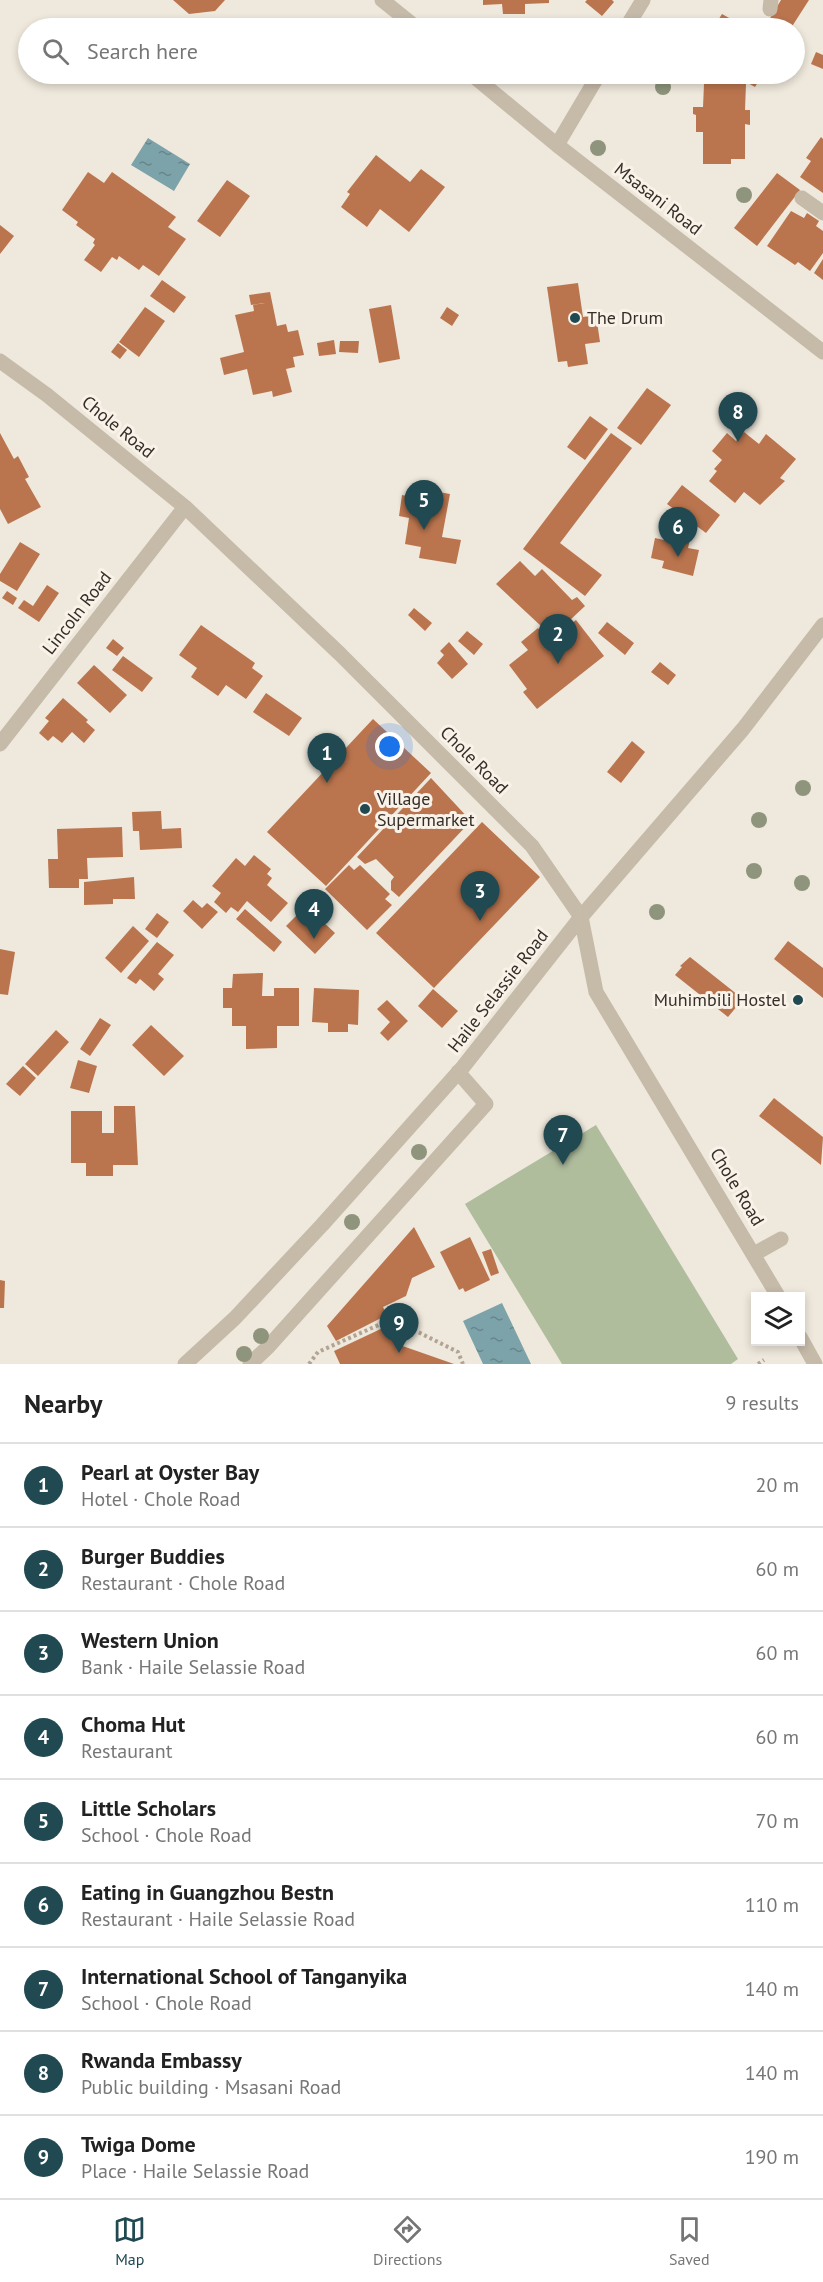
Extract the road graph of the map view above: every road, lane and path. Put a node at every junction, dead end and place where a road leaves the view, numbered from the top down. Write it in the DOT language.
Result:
graph roads {
  1 [pos="382,0"];
  2 [pos="643,0"];
  3 [pos="404,18"];
  4 [pos="632,18"];
  5 [pos="483,84"];
  6 [pos="593,84"];
  7 [pos="557,145"];
  8 [pos="802,198"];
  9 [pos="823,213"];
  10 [pos="823,352"];
  11 [pos="0,361"];
  12 [pos="185,507"];
  13 [pos="823,625"];
  14 [pos="0,744"];
  15 [pos="581,917"];
  16 [pos="458,1072"];
  17 [pos="781,1239"];
  18 [pos="754,1254"];
  19 [pos="776,1292"];
  20 [pos="805,1345"];
  21 [pos="764,1360"];
  22 [pos="185,1364"];
  23 [pos="250,1364"];
  24 [pos="309,1364"];
  25 [pos="464,1364"];
  26 [pos="758,1364"];
  27 [pos="815,1364"];
  1 -- 3 [label="street"];
  2 -- 4 [label="street"];
  5 -- 7 [label="street, Msasani Road"];
  6 -- 7 [label="street"];
  7 -- 10 [label="street, Msasani Road"];
  8 -- 9 [label="street"];
  11 -- 12 [label="street, Chole Road"];
  12 -- 14 [label="street, Lincoln Road"];
  12 -- 15 [label="street, Chole Road"];
  13 -- 15 [label="street, Haile Selassie Road"];
  15 -- 16 [label="street, Haile Selassie Road"];
  15 -- 18 [label="street, Chole Road"];
  16 -- 22 [label="street, Haile Selassie Road"];
  16 -- 23 [label="street"];
  17 -- 18 [label="street"];
  18 -- 19 [label="street, Chole Road"];
  20 -- 27 [label="street"];
  21 -- 26 [label="path"];
  24 -- 25 [label="path"];
}
